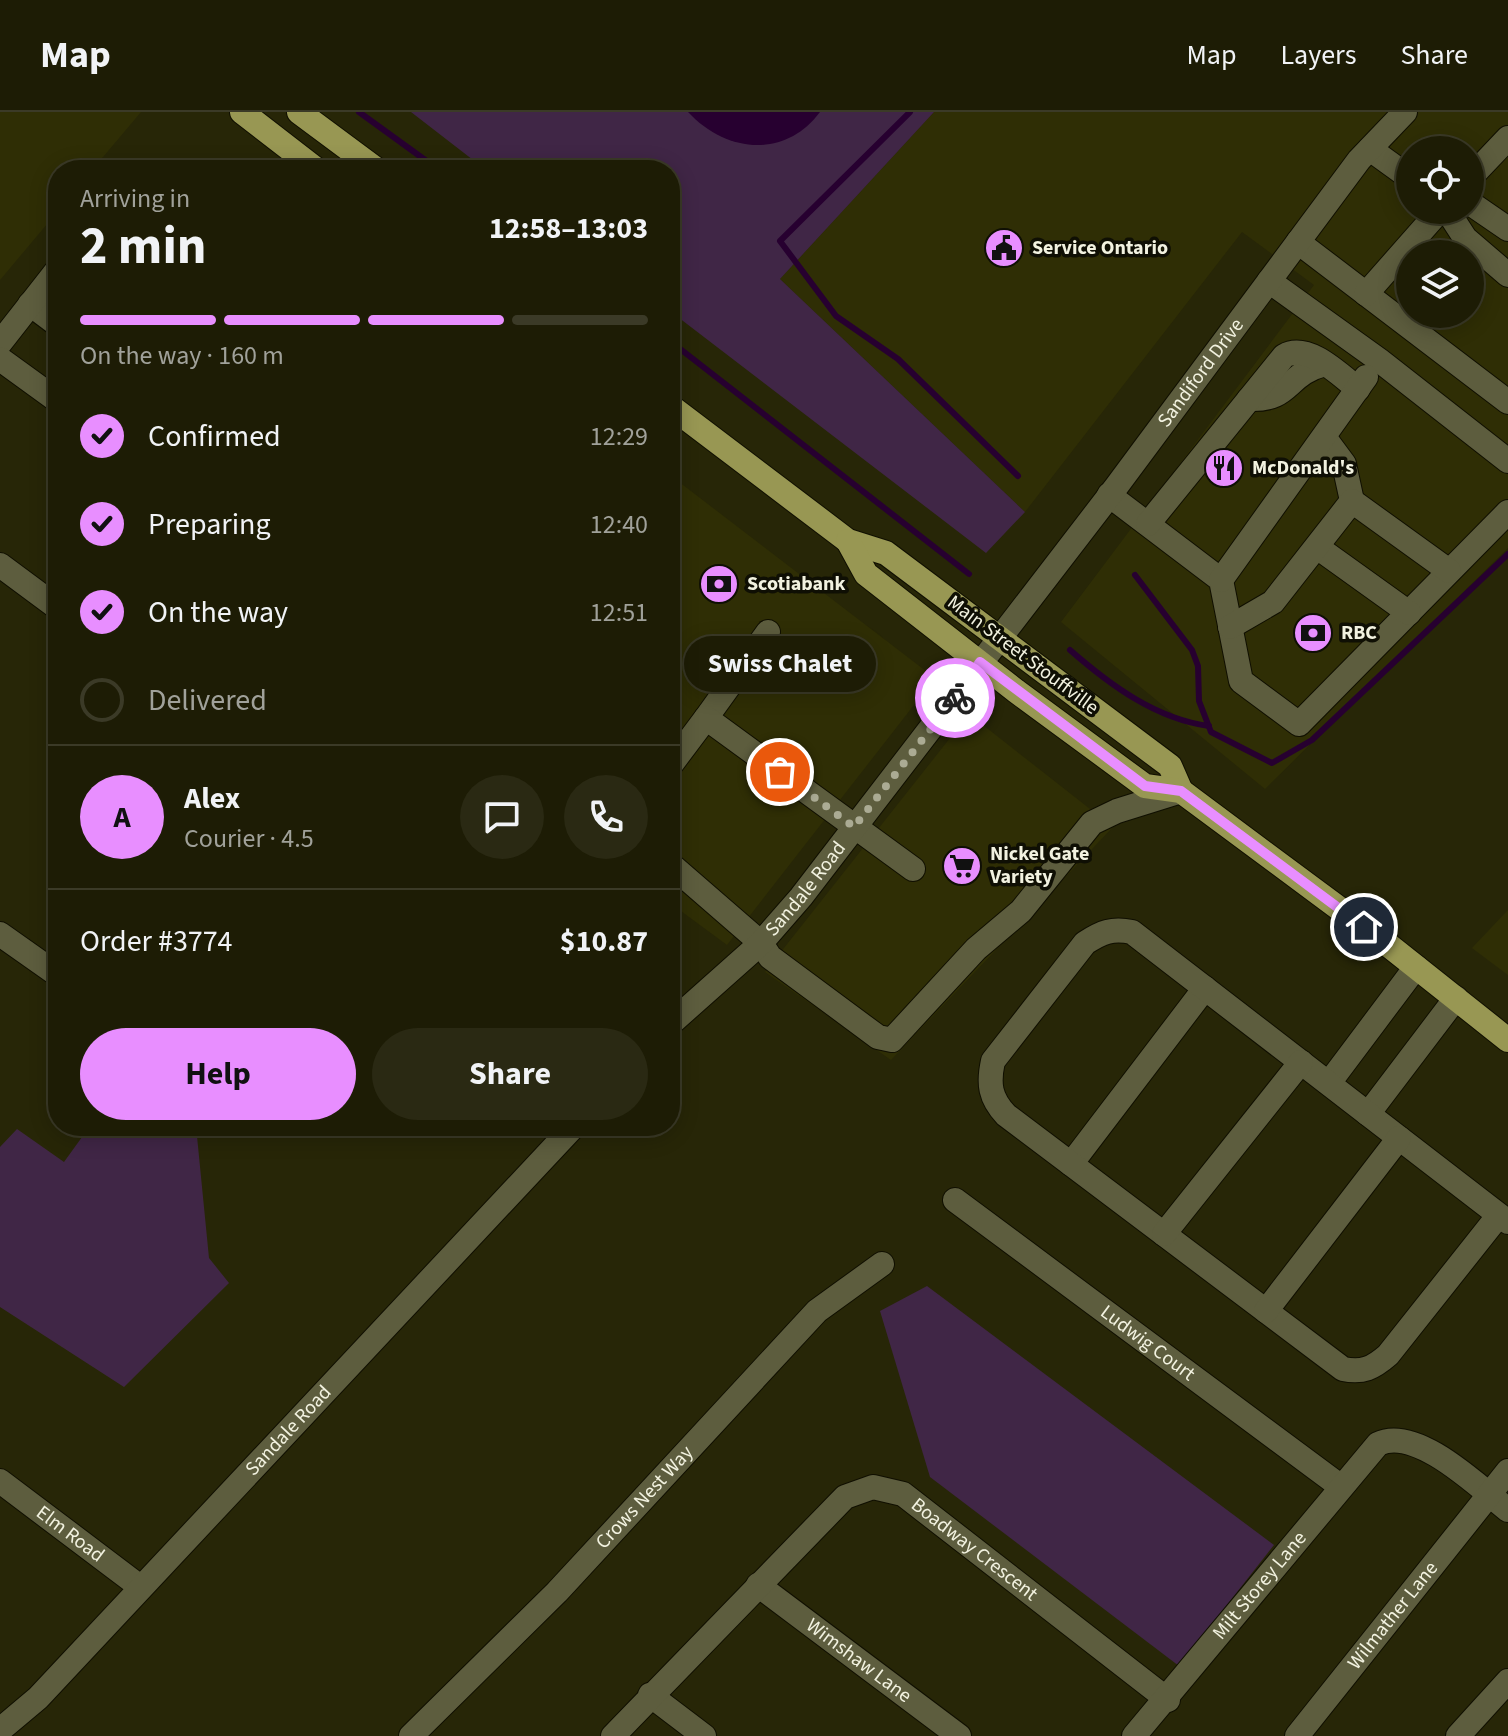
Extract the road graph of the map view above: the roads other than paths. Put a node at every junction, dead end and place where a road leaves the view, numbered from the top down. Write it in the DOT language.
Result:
graph roads {
  1 [pos="242,112"];
  2 [pos="299,112"];
  3 [pos="1405,112"];
  4 [pos="1508,138"];
  5 [pos="1370,149"];
  6 [pos="304,160"];
  7 [pos="364,160"];
  8 [pos="1484,163"];
  9 [pos="1396,168"];
  10 [pos="1484,213"];
  11 [pos="1428,224"];
  12 [pos="1456,224"];
  13 [pos="1508,229"];
  14 [pos="1298,242"];
  15 [pos="1508,275"];
  16 [pos="1269,281"];
  17 [pos="48,282"];
  18 [pos="1366,294"];
  19 [pos="30,304"];
  20 [pos="48,318"];
  21 [pos="0,343"];
  22 [pos="0,359"];
  23 [pos="1379,360"];
  24 [pos="1358,389"];
  25 [pos="48,394"];
  26 [pos="1508,402"];
  27 [pos="680,414"];
  28 [pos="1324,437"];
  29 [pos="1508,461"];
  30 [pos="1109,495"];
  31 [pos="1352,501"];
  32 [pos="1508,512"];
  33 [pos="1148,524"];
  34 [pos="848,541"];
  35 [pos="1317,547"];
  36 [pos="0,565"];
  37 [pos="1449,571"];
  38 [pos="1221,580"];
  39 [pos="48,601"];
  40 [pos="1409,613"];
  41 [pos="1230,627"];
  42 [pos="768,632"];
  43 [pos="1002,637"];
  44 [pos="980,662"];
  45 [pos="706,718"];
  46 [pos="680,753"];
  47 [pos="1181,791"];
  48 [pos="854,827"];
  49 [pos="913,869"];
  50 [pos="680,873"];
  51 [pos="0,934"];
  52 [pos="761,943"];
  53 [pos="1416,967"];
  54 [pos="48,968"];
  55 [pos="1205,988"];
  56 [pos="1456,998"];
  57 [pos="680,1015"];
  58 [pos="1508,1040"];
  59 [pos="1301,1062"];
  60 [pos="1329,1083"];
  61 [pos="1368,1114"];
  62 [pos="565,1136"];
  63 [pos="1399,1138"];
  64 [pos="1071,1164"];
  65 [pos="955,1200"];
  66 [pos="1504,1218"];
  67 [pos="1164,1234"];
  68 [pos="882,1264"];
  69 [pos="1266,1311"];
  70 [pos="1508,1471"];
  71 [pos="0,1481"];
  72 [pos="1340,1486"];
  73 [pos="1499,1502"];
  74 [pos="758,1585"];
  75 [pos="139,1586"];
  76 [pos="1508,1681"];
  77 [pos="650,1695"];
  78 [pos="1168,1700"];
  79 [pos="0,1730"];
  80 [pos="411,1736"];
  81 [pos="613,1736"];
  82 [pos="704,1736"];
  83 [pos="959,1736"];
  84 [pos="1134,1736"];
  85 [pos="1297,1736"];
  86 [pos="1458,1736"];
  1 -- 6 [label="main road"];
  2 -- 7 [label="main road"];
  3 -- 5 [label="street, Sandiford Drive"];
  4 -- 8 [label="street"];
  5 -- 9 [label="street"];
  5 -- 14 [label="street, Sandiford Drive"];
  10 -- 13 [label="street"];
  11 -- 18 [label="street"];
  12 -- 15 [label="street"];
  14 -- 16 [label="street, Sandiford Drive"];
  14 -- 18 [label="street"];
  16 -- 23 [label="street"];
  16 -- 30 [label="street, Sandiford Drive"];
  17 -- 19 [label="street"];
  18 -- 26 [label="street"];
  19 -- 20 [label="street"];
  19 -- 21 [label="street"];
  22 -- 25 [label="street"];
  23 -- 24 [label="street"];
  23 -- 29 [label="street"];
  24 -- 28 [label="street"];
  24 -- 33 [label="street"];
  27 -- 34 [label="main road, Main Street Stouffville"];
  28 -- 31 [label="street"];
  28 -- 38 [label="street"];
  30 -- 33 [label="street"];
  30 -- 43 [label="street, Sandiford Drive"];
  31 -- 35 [label="street"];
  31 -- 37 [label="street"];
  32 -- 37 [label="street"];
  33 -- 38 [label="street"];
  34 -- 43 [label="main road, Main Street Stouffville"];
  34 -- 44 [label="main road, Main Street Stouffville"];
  35 -- 40 [label="street"];
  35 -- 41 [label="street"];
  36 -- 39 [label="street"];
  37 -- 40 [label="street"];
  38 -- 41 [label="street"];
  40 -- 41 [label="street"];
  42 -- 45 [label="street"];
  43 -- 44 [label="street, Sandale Road"];
  43 -- 47 [label="main road, Main Street Stouffville"];
  44 -- 47 [label="main road, Main Street Stouffville"];
  44 -- 48 [label="street, Sandale Road"];
  45 -- 46 [label="street"];
  45 -- 48 [label="street"];
  47 -- 52 [label="street"];
  47 -- 53 [label="main road, Main Street Stouffville"];
  48 -- 49 [label="street"];
  48 -- 52 [label="street, Sandale Road"];
  50 -- 52 [label="street"];
  51 -- 54 [label="street"];
  52 -- 57 [label="street, Sandale Road"];
  53 -- 56 [label="main road, Main Street Stouffville"];
  53 -- 60 [label="street"];
  55 -- 59 [label="street"];
  55 -- 64 [label="street"];
  55 -- 64 [label="street"];
  56 -- 58 [label="main road, Main Street Stouffville"];
  56 -- 61 [label="street"];
  59 -- 60 [label="street"];
  59 -- 67 [label="street"];
  60 -- 61 [label="street"];
  61 -- 63 [label="street"];
  62 -- 75 [label="street, Sandale Road"];
  63 -- 66 [label="street"];
  63 -- 69 [label="street"];
  64 -- 67 [label="street"];
  65 -- 72 [label="street, Ludwig Court"];
  66 -- 69 [label="street"];
  67 -- 69 [label="street"];
  68 -- 80 [label="street, Crows Nest Way"];
  70 -- 73 [label="street, Wilmather Lane"];
  71 -- 75 [label="street, Elm Road"];
  72 -- 73 [label="street, Milt Storey Lane"];
  72 -- 78 [label="street, Milt Storey Lane"];
  73 -- 85 [label="street, Wilmather Lane"];
  74 -- 77 [label="street, Boadway Crescent"];
  74 -- 78 [label="street, Boadway Crescent"];
  74 -- 83 [label="street, Wimshaw Lane"];
  75 -- 79 [label="street, Sandale Road"];
  76 -- 86 [label="street"];
  77 -- 81 [label="street, Boadway Crescent"];
  77 -- 82 [label="street"];
  78 -- 84 [label="street, Milt Storey Lane"];
}
